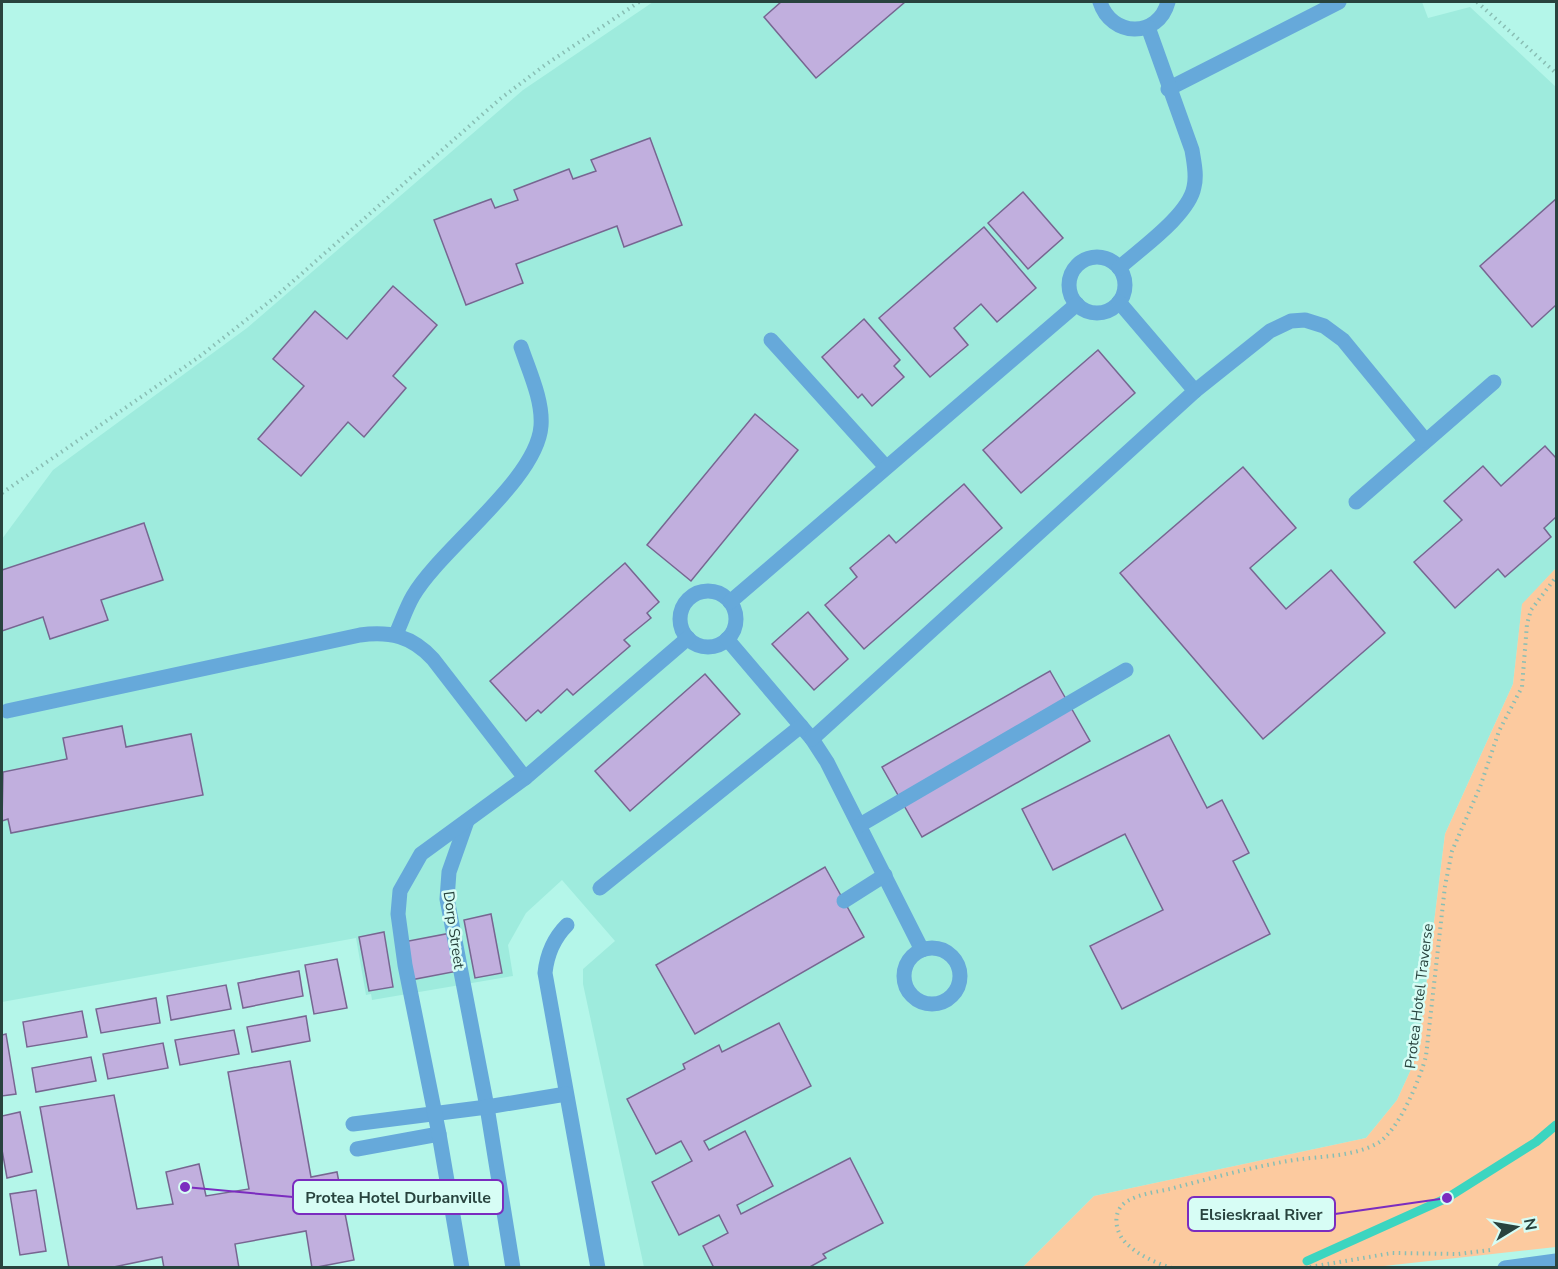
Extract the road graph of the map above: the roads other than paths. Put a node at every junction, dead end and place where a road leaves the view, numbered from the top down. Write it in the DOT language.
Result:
graph roads {
  1 [pos="1100,2"];
  2 [pos="1168,2"];
  3 [pos="1339,2"];
  4 [pos="1148,27"];
  5 [pos="1168,89"];
  6 [pos="1119,268"];
  7 [pos="1119,302"];
  8 [pos="1077,304"];
  9 [pos="771,340"];
  10 [pos="521,347"];
  11 [pos="1494,382"];
  12 [pos="1195,391"];
  13 [pos="1425,440"];
  14 [pos="885,466"];
  15 [pos="1356,502"];
  16 [pos="730,602"];
  17 [pos="396,634"];
  18 [pos="688,638"];
  19 [pos="727,639"];
  20 [pos="1126,670"];
  21 [pos="7,711"];
  22 [pos="801,726"];
  23 [pos="812,739"];
  24 [pos="525,778"];
  25 [pos="467,821"];
  26 [pos="860,825"];
  27 [pos="885,875"];
  28 [pos="600,888"];
  29 [pos="844,902"];
  30 [pos="567,925"];
  31 [pos="922,950"];
  32 [pos="566,1094"];
  33 [pos="488,1107"];
  34 [pos="435,1112"];
  35 [pos="353,1124"];
  36 [pos="439,1134"];
  37 [pos="357,1149"];
  38 [pos="1557,1261"];
  39 [pos="462,1268"];
  40 [pos="513,1268"];
  41 [pos="598,1268"];
  42 [pos="1505,1268"];
  1 -- 4 [label="lane"];
  2 -- 4 [label="lane"];
  3 -- 5 [label="lane"];
  4 -- 5 [label="lane"];
  5 -- 6 [label="lane"];
  6 -- 7 [label="lane"];
  6 -- 8 [label="lane"];
  7 -- 8 [label="lane"];
  7 -- 12 [label="lane"];
  8 -- 14 [label="lane"];
  9 -- 14 [label="lane"];
  10 -- 17 [label="lane"];
  11 -- 13 [label="lane"];
  12 -- 13 [label="lane"];
  12 -- 23 [label="lane"];
  13 -- 15 [label="lane"];
  14 -- 16 [label="lane"];
  16 -- 18 [label="lane"];
  16 -- 19 [label="lane"];
  17 -- 21 [label="lane"];
  17 -- 24 [label="lane"];
  18 -- 19 [label="lane"];
  18 -- 24 [label="lane"];
  19 -- 22 [label="lane"];
  20 -- 26 [label="lane"];
  22 -- 23 [label="lane"];
  22 -- 28 [label="lane"];
  23 -- 26 [label="lane"];
  24 -- 25 [label="lane"];
  25 -- 33 [label="lane, Dorp Street"];
  25 -- 34 [label="lane"];
  26 -- 27 [label="lane"];
  27 -- 29 [label="lane"];
  27 -- 31 [label="lane"];
  30 -- 32 [label="lane"];
  32 -- 33 [label="lane"];
  32 -- 41 [label="lane"];
  33 -- 34 [label="lane"];
  33 -- 40 [label="lane, Dorp Street"];
  34 -- 35 [label="lane"];
  34 -- 36 [label="lane"];
  36 -- 37 [label="lane"];
  36 -- 39 [label="lane"];
  38 -- 42 [label="lane"];
}
